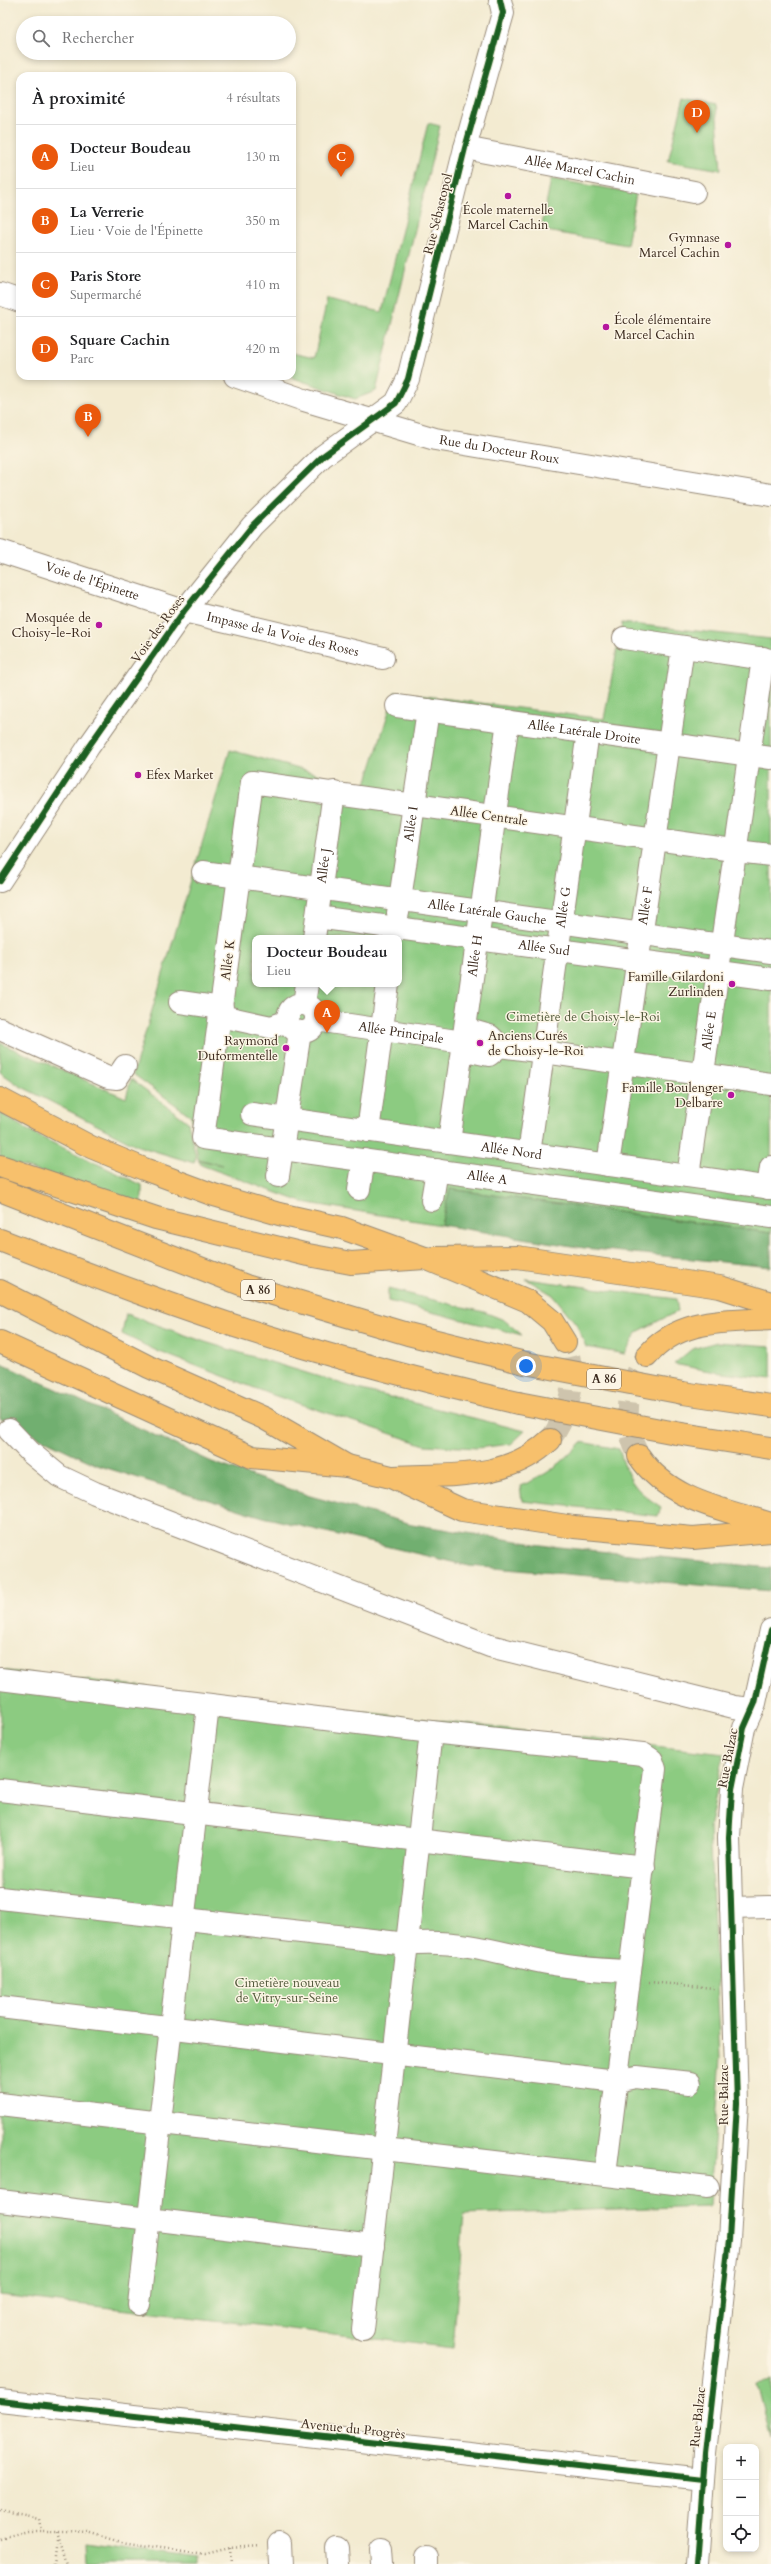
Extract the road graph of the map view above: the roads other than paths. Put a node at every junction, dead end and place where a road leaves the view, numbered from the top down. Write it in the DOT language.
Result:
graph roads {
  1 [pos="500,0"];
  2 [pos="465,148"];
  3 [pos="694,192"];
  4 [pos="0,294"];
  5 [pos="16,300"];
  6 [pos="247,380"];
  7 [pos="371,420"];
  8 [pos="771,495"];
  9 [pos="0,551"];
  10 [pos="184,611"];
  11 [pos="624,638"];
  12 [pos="683,647"];
  13 [pos="383,658"];
  14 [pos="767,659"];
  15 [pos="397,706"];
  16 [pos="428,710"];
  17 [pos="508,721"];
  18 [pos="588,732"];
  19 [pos="669,744"];
  20 [pos="750,755"];
  21 [pos="771,758"];
  22 [pos="252,782"];
  23 [pos="334,792"];
  24 [pos="414,805"];
  25 [pos="495,817"];
  26 [pos="575,828"];
  27 [pos="655,839"];
  28 [pos="735,850"];
  29 [pos="771,855"];
  30 [pos="203,872"];
  31 [pos="239,877"];
  32 [pos="0,881"];
  33 [pos="321,888"];
  34 [pos="400,900"];
  35 [pos="481,911"];
  36 [pos="317,917"];
  37 [pos="562,922"];
  38 [pos="396,933"];
  39 [pos="642,934"];
  40 [pos="314,935"];
  41 [pos="478,939"];
  42 [pos="722,945"];
  43 [pos="558,950"];
  44 [pos="771,952"];
  45 [pos="637,961"];
  46 [pos="717,972"];
  47 [pos="771,979"];
  48 [pos="388,987"];
  49 [pos="180,1002"];
  50 [pos="221,1012"];
  51 [pos="303,1012"];
  52 [pos="0,1029"];
  53 [pos="382,1029"];
  54 [pos="463,1042"];
  55 [pos="543,1052"];
  56 [pos="622,1063"];
  57 [pos="125,1066"];
  58 [pos="702,1074"];
  59 [pos="771,1084"];
  60 [pos="0,1099"];
  61 [pos="252,1114"];
  62 [pos="287,1120"];
  63 [pos="368,1131"];
  64 [pos="203,1138"];
  65 [pos="449,1142"];
  66 [pos="282,1148"];
  67 [pos="529,1154"];
  68 [pos="364,1160"];
  69 [pos="608,1165"];
  70 [pos="0,1166"];
  71 [pos="437,1170"];
  72 [pos="278,1176"];
  73 [pos="688,1176"];
  74 [pos="770,1181"];
  75 [pos="360,1189"];
  76 [pos="0,1190"];
  77 [pos="432,1200"];
  78 [pos="771,1217"];
  79 [pos="0,1240"];
  80 [pos="425,1258"];
  81 [pos="0,1291"];
  82 [pos="771,1303"];
  83 [pos="771,1319"];
  84 [pos="0,1342"];
  85 [pos="565,1342"];
  86 [pos="647,1356"];
  87 [pos="771,1406"];
  88 [pos="9,1430"];
  89 [pos="550,1440"];
  90 [pos="771,1448"];
  91 [pos="639,1456"];
  92 [pos="348,1466"];
  93 [pos="391,1478"];
  94 [pos="771,1524"];
  95 [pos="771,1531"];
  96 [pos="771,1630"];
  97 [pos="0,1679"];
  98 [pos="208,1706"];
  99 [pos="752,1709"];
  100 [pos="432,1732"];
  101 [pos="0,1790"];
  102 [pos="194,1813"];
  103 [pos="419,1839"];
  104 [pos="644,1867"];
  105 [pos="0,1898"];
  106 [pos="771,1907"];
  107 [pos="731,1908"];
  108 [pos="184,1919"];
  109 [pos="407,1944"];
  110 [pos="629,1976"];
  111 [pos="0,2007"];
  112 [pos="172,2026"];
  113 [pos="393,2053"];
  114 [pos="616,2081"];
  115 [pos="690,2083"];
  116 [pos="0,2104"];
  117 [pos="159,2122"];
  118 [pos="383,2149"];
  119 [pos="605,2174"];
  120 [pos="708,2187"];
  121 [pos="0,2201"];
  122 [pos="147,2219"];
  123 [pos="373,2246"];
  124 [pos="139,2304"];
  125 [pos="363,2330"];
  126 [pos="0,2401"];
  127 [pos="703,2479"];
  128 [pos="698,2564"];
  1 -- 2 [label="street, Rue Sébastopol"];
  2 -- 3 [label="street, Allée Marcel Cachin"];
  2 -- 7 [label="street, Rue Sébastopol"];
  4 -- 5 [label="street"];
  6 -- 7 [label="street, Rue du Docteur Roux"];
  7 -- 8 [label="street, Rue du Docteur Roux"];
  7 -- 10 [label="street, Voie des Roses"];
  9 -- 10 [label="street, Voie de l'Épinette"];
  10 -- 13 [label="street, Impasse de la Voie des Roses"];
  10 -- 32 [label="street, Voie des Roses"];
  11 -- 12 [label="street"];
  12 -- 14 [label="street"];
  12 -- 19 [label="street, Allée F"];
  14 -- 20 [label="street, Allée E"];
  15 -- 16 [label="street, Allée Latérale Droite"];
  16 -- 17 [label="street, Allée Latérale Droite"];
  16 -- 24 [label="street, Allée I"];
  17 -- 18 [label="street, Allée Latérale Droite"];
  17 -- 25 [label="street, Allée H"];
  18 -- 19 [label="street, Allée Latérale Droite"];
  18 -- 26 [label="street, Allée G"];
  19 -- 20 [label="street, Allée Latérale Droite"];
  19 -- 27 [label="street, Allée F"];
  20 -- 21 [label="street, Allée Latérale Droite"];
  20 -- 28 [label="street, Allée E"];
  22 -- 23 [label="street, Allée Centrale"];
  22 -- 31 [label="street, Allée K"];
  23 -- 24 [label="street, Allée Centrale"];
  23 -- 33 [label="street, Allée J"];
  24 -- 25 [label="street, Allée Centrale"];
  24 -- 34 [label="street, Allée I"];
  25 -- 26 [label="street, Allée Centrale"];
  25 -- 35 [label="street, Allée H"];
  26 -- 27 [label="street, Allée Centrale"];
  26 -- 37 [label="street, Allée G"];
  27 -- 28 [label="street, Allée Centrale"];
  27 -- 39 [label="street, Allée F"];
  28 -- 29 [label="street, Allée Centrale"];
  28 -- 42 [label="street, Allée E"];
  30 -- 31 [label="street, Allée Latérale Gauche"];
  31 -- 33 [label="street, Allée Latérale Gauche"];
  31 -- 50 [label="street, Allée K"];
  33 -- 34 [label="street, Allée Latérale Gauche"];
  33 -- 36 [label="street, Allée J"];
  34 -- 35 [label="street, Allée Latérale Gauche"];
  34 -- 38 [label="street, Allée I"];
  35 -- 37 [label="street, Allée Latérale Gauche"];
  35 -- 41 [label="street, Allée H"];
  36 -- 38 [label="street, Allée Sud"];
  36 -- 40 [label="street, Allée J"];
  37 -- 39 [label="street, Allée Latérale Gauche"];
  37 -- 43 [label="street, Allée G"];
  38 -- 41 [label="street, Allée Sud"];
  39 -- 42 [label="street, Allée Latérale Gauche"];
  39 -- 45 [label="street, Allée F"];
  41 -- 43 [label="street, Allée Sud"];
  41 -- 54 [label="street, Allée H"];
  42 -- 44 [label="street, Allée Latérale Gauche"];
  42 -- 46 [label="street, Allée E"];
  43 -- 45 [label="street, Allée Sud"];
  43 -- 55 [label="street, Allée G"];
  45 -- 46 [label="street, Allée Sud"];
  45 -- 56 [label="street, Allée F"];
  46 -- 47 [label="street, Allée Sud"];
  46 -- 58 [label="street, Allée E"];
  48 -- 53 [label="street"];
  49 -- 50 [label="street, Allée Principale"];
  50 -- 51 [label="street, Allée Principale"];
  50 -- 64 [label="street, Allée K"];
  51 -- 53 [label="street, Allée Principale"];
  51 -- 62 [label="street"];
  52 -- 57 [label="street"];
  53 -- 54 [label="street, Allée Principale"];
  53 -- 63 [label="street"];
  54 -- 55 [label="street"];
  54 -- 65 [label="street, Allée H"];
  55 -- 56 [label="street"];
  55 -- 67 [label="street, Allée G"];
  56 -- 58 [label="street"];
  56 -- 69 [label="street, Allée F"];
  58 -- 59 [label="street"];
  58 -- 73 [label="street, Allée E"];
  60 -- 80 [label="main road"];
  61 -- 62 [label="street, Allée Nord"];
  62 -- 63 [label="street, Allée Nord"];
  62 -- 66 [label="street"];
  63 -- 65 [label="street, Allée Nord"];
  64 -- 66 [label="street, Allée A"];
  65 -- 67 [label="street, Allée Nord"];
  66 -- 68 [label="street, Allée A"];
  66 -- 72 [label="street"];
  67 -- 69 [label="street, Allée Nord"];
  68 -- 71 [label="street, Allée A"];
  68 -- 75 [label="street"];
  69 -- 73 [label="street, Allée Nord"];
  70 -- 80 [label="main road"];
  71 -- 77 [label="street"];
  71 -- 78 [label="street, Allée A"];
  73 -- 74 [label="street, Allée Nord"];
  76 -- 87 [label="main road, A 86, bridge"];
  79 -- 90 [label="main road, bridge"];
  80 -- 82 [label="main road"];
  80 -- 85 [label="main road"];
  81 -- 92 [label="main road"];
  83 -- 86 [label="main road"];
  84 -- 92 [label="main road"];
  88 -- 99 [label="street"];
  89 -- 93 [label="main road"];
  91 -- 94 [label="main road"];
  92 -- 93 [label="main road"];
  93 -- 95 [label="main road"];
  96 -- 99 [label="street, Rue Balzac"];
  97 -- 98 [label="street"];
  98 -- 100 [label="street"];
  98 -- 102 [label="street"];
  99 -- 107 [label="street, Rue Balzac"];
  100 -- 103 [label="street"];
  100 -- 104 [label="street"];
  101 -- 102 [label="street"];
  102 -- 103 [label="street"];
  102 -- 108 [label="street"];
  103 -- 104 [label="street"];
  103 -- 109 [label="street"];
  104 -- 110 [label="street"];
  105 -- 108 [label="street"];
  106 -- 107 [label="street"];
  107 -- 127 [label="street, Rue Balzac"];
  108 -- 109 [label="street"];
  108 -- 112 [label="street"];
  109 -- 110 [label="street"];
  109 -- 113 [label="street"];
  110 -- 114 [label="street"];
  111 -- 112 [label="street"];
  112 -- 113 [label="street"];
  112 -- 117 [label="street"];
  113 -- 114 [label="street"];
  113 -- 118 [label="street"];
  114 -- 115 [label="street"];
  114 -- 119 [label="street"];
  116 -- 117 [label="street"];
  117 -- 118 [label="street"];
  117 -- 122 [label="street"];
  118 -- 119 [label="street"];
  118 -- 123 [label="street"];
  119 -- 120 [label="street"];
  121 -- 122 [label="street"];
  122 -- 123 [label="street"];
  122 -- 124 [label="street"];
  123 -- 125 [label="street"];
  126 -- 127 [label="street, Avenue du Progrès"];
  127 -- 128 [label="street, Rue Balzac"];
}
